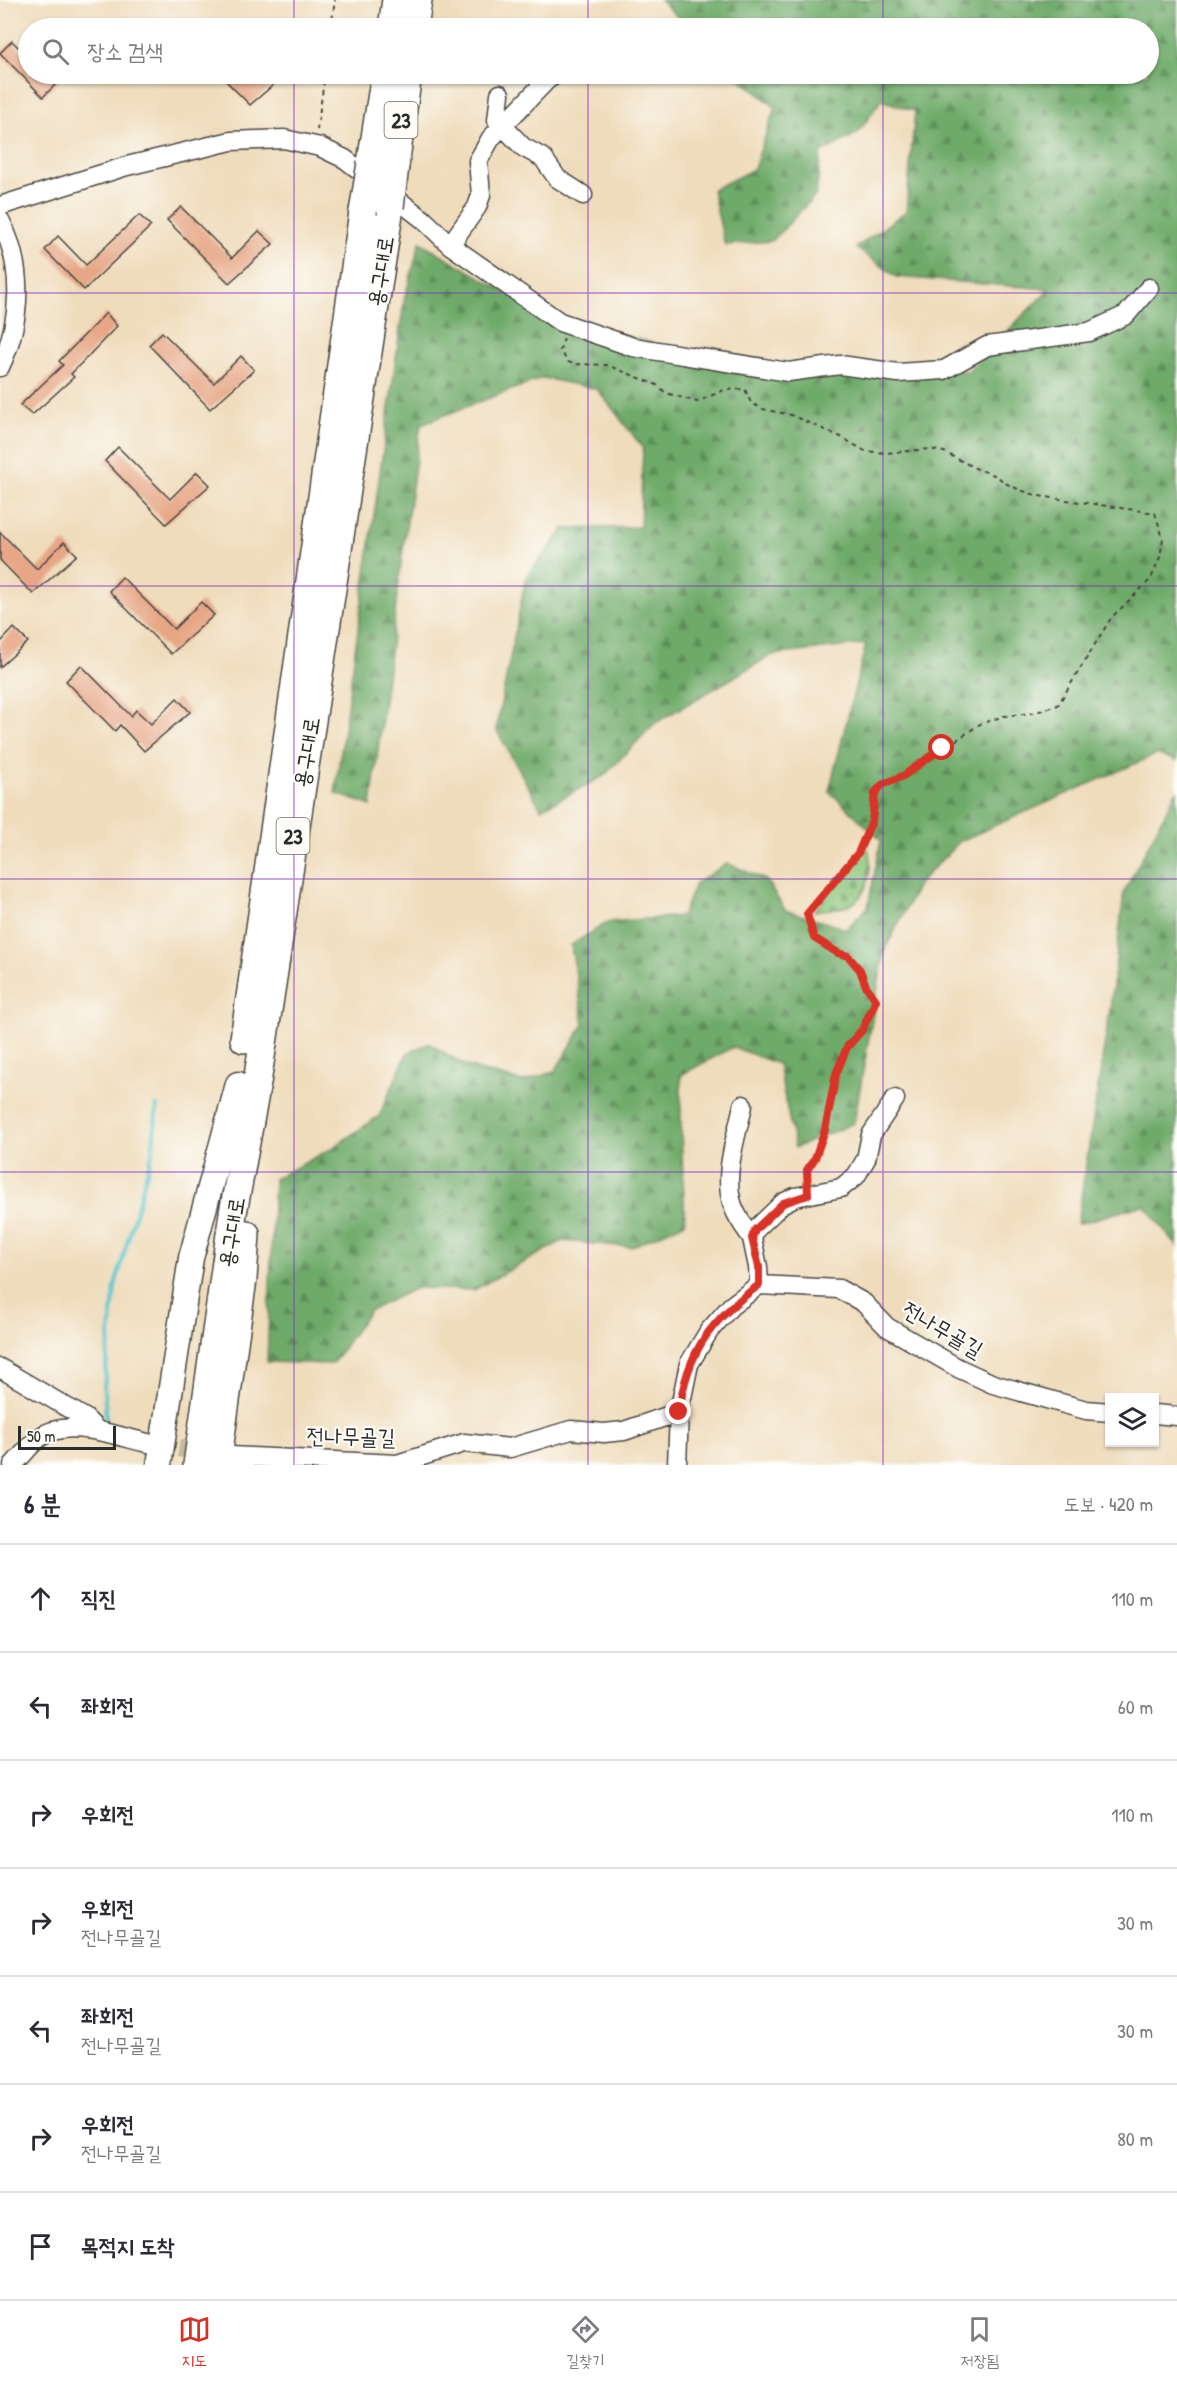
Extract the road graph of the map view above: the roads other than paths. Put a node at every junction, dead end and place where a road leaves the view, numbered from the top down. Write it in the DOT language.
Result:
graph roads {
  1 [pos="396,0"];
  2 [pos="418,0"];
  3 [pos="393,18"];
  4 [pos="415,18"];
  5 [pos="385,84"];
  6 [pos="405,84"];
  7 [pos="543,84"];
  8 [pos="500,94"];
  9 [pos="503,126"];
  10 [pos="383,164"];
  11 [pos="583,195"];
  12 [pos="0,206"];
  13 [pos="0,220"];
  14 [pos="450,245"];
  15 [pos="1149,288"];
  16 [pos="9,304"];
  17 [pos="0,367"];
  18 [pos="247,1084"];
  19 [pos="895,1099"];
  20 [pos="743,1105"];
  21 [pos="752,1238"];
  22 [pos="759,1285"];
  23 [pos="0,1368"];
  24 [pos="679,1412"];
  25 [pos="1105,1412"];
  26 [pos="1159,1414"];
  27 [pos="1177,1416"];
  28 [pos="97,1430"];
  29 [pos="148,1443"];
  30 [pos="224,1460"];
  31 [pos="13,1465"];
  32 [pos="159,1465"];
  33 [pos="178,1465"];
  34 [pos="197,1465"];
  35 [pos="677,1465"];
  1 -- 3 [label="highway"];
  2 -- 4 [label="highway"];
  5 -- 10 [label="highway, 용구대로 / 23"];
  6 -- 10 [label="highway, 용구대로 / 23"];
  7 -- 9 [label="street"];
  8 -- 9 [label="street"];
  9 -- 11 [label="street"];
  9 -- 14 [label="street"];
  10 -- 18 [label="highway, 용구대로 / 23, bridge"];
  10 -- 18 [label="highway, 용구대로 / 23, bridge"];
  12 -- 14 [label="street"];
  13 -- 16 [label="street"];
  14 -- 15 [label="street"];
  16 -- 17 [label="street"];
  18 -- 30 [label="highway"];
  18 -- 32 [label="main road"];
  18 -- 33 [label="highway, 용구대로 / 23"];
  18 -- 34 [label="highway, 용구대로 / 23"];
  19 -- 21 [label="street"];
  20 -- 21 [label="street"];
  21 -- 22 [label="street"];
  22 -- 24 [label="street"];
  22 -- 25 [label="street, 전나무골길"];
  23 -- 28 [label="street"];
  24 -- 30 [label="street, 전나무골길"];
  24 -- 35 [label="street"];
  26 -- 27 [label="street"];
  28 -- 29 [label="street"];
  28 -- 31 [label="street"];
}
